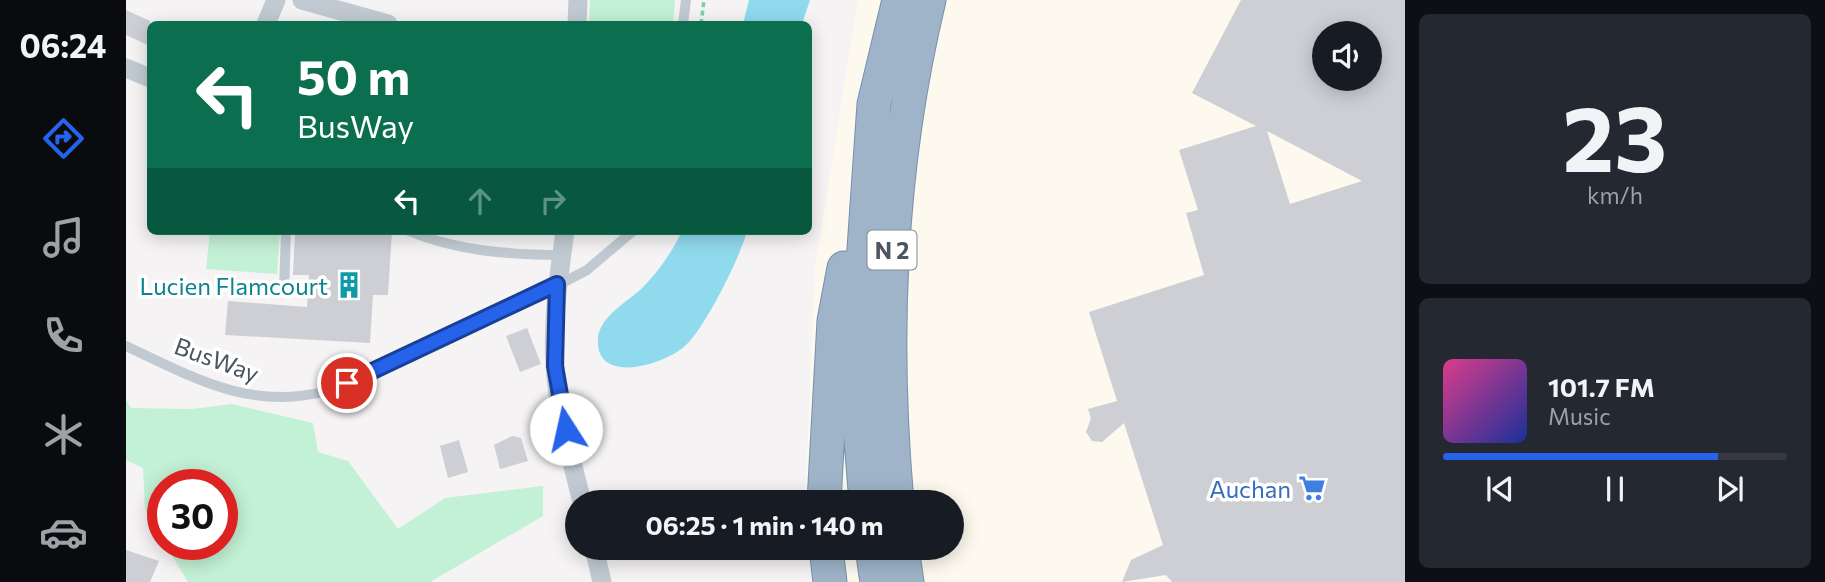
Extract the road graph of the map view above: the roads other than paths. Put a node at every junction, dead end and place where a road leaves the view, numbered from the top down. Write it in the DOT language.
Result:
graph roads {
  1 [pos="276,0"];
  2 [pos="302,0"];
  3 [pos="578,0"];
  4 [pos="686,0"];
  5 [pos="899,0"];
  6 [pos="929,0"];
  7 [pos="267,21"];
  8 [pos="377,21"];
  9 [pos="577,21"];
  10 [pos="683,21"];
  11 [pos="126,68"];
  12 [pos="147,77"];
  13 [pos="874,104"];
  14 [pos="286,235"];
  15 [pos="423,235"];
  16 [pos="564,235"];
  17 [pos="628,235"];
  18 [pos="561,255"];
  19 [pos="557,284"];
  20 [pos="284,292"];
  21 [pos="126,346"];
  22 [pos="579,490"];
  23 [pos="825,490"];
  24 [pos="865,490"];
  25 [pos="896,490"];
  26 [pos="597,560"];
  27 [pos="827,560"];
  28 [pos="874,560"];
  29 [pos="904,560"];
  30 [pos="602,582"];
  31 [pos="830,582"];
  32 [pos="877,582"];
  33 [pos="907,582"];
  1 -- 7 [label="street"];
  2 -- 8 [label="street"];
  3 -- 9 [label="street"];
  4 -- 10 [label="lane"];
  5 -- 13 [label="highway, N 2"];
  6 -- 25 [label="highway, N 2"];
  11 -- 12 [label="street"];
  13 -- 23 [label="highway"];
  13 -- 24 [label="highway, N 2"];
  14 -- 20 [label="lane"];
  15 -- 18 [label="lane"];
  16 -- 18 [label="street"];
  17 -- 19 [label="lane, BusWay"];
  18 -- 19 [label="street"];
  19 -- 21 [label="lane, BusWay"];
  19 -- 22 [label="street"];
  26 -- 30 [label="street"];
  27 -- 31 [label="highway"];
  28 -- 32 [label="highway"];
  29 -- 33 [label="highway"];
}
